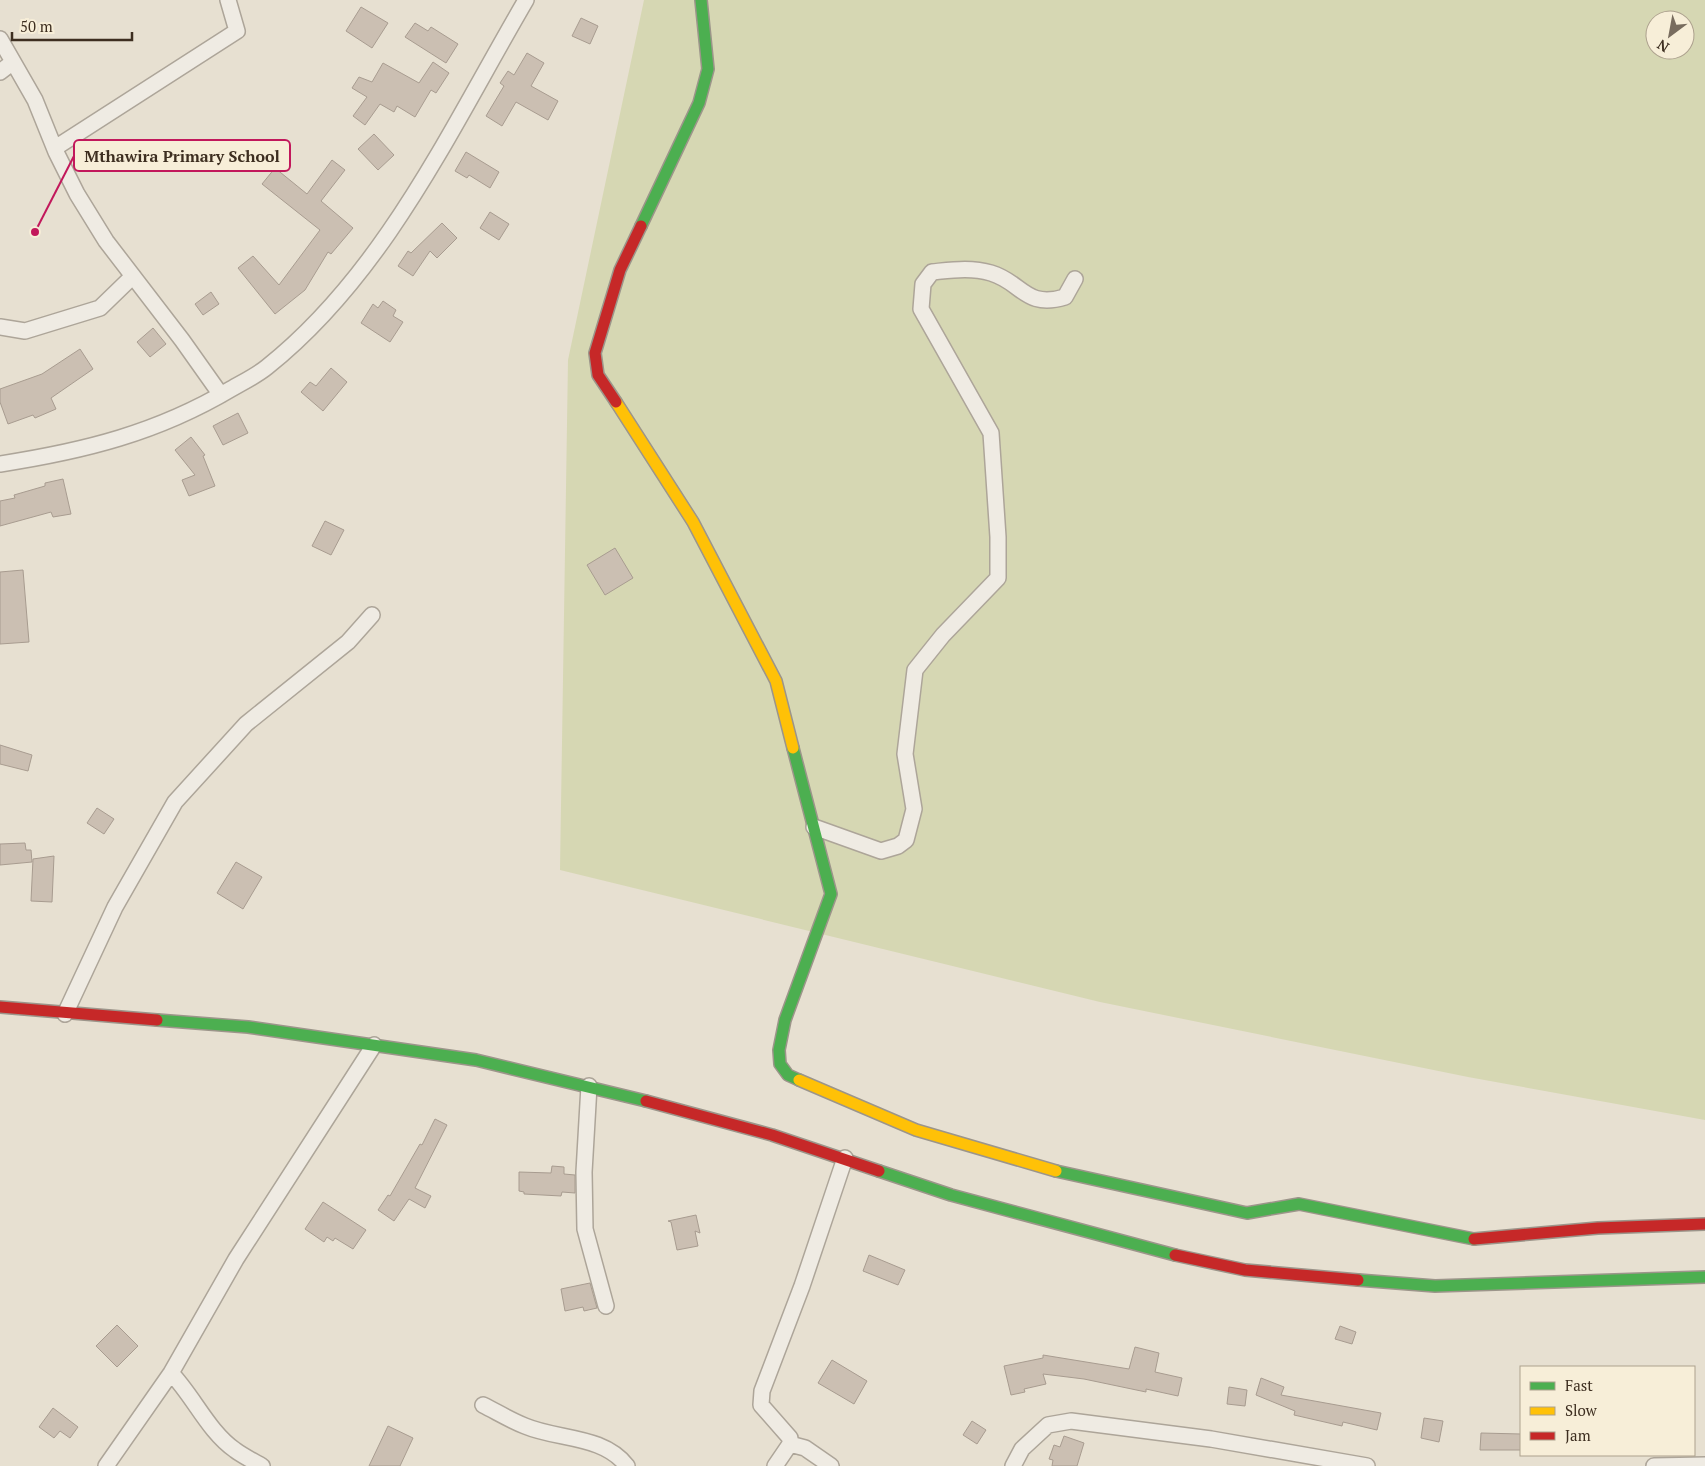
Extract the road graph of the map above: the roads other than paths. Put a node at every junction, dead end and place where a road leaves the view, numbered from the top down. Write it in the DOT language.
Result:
graph roads {
  1 [pos="228,0"];
  2 [pos="526,0"];
  3 [pos="701,0"];
  4 [pos="0,39"];
  5 [pos="13,62"];
  6 [pos="0,72"];
  7 [pos="55,148"];
  8 [pos="133,276"];
  9 [pos="1076,279"];
  10 [pos="0,327"];
  11 [pos="221,395"];
  12 [pos="0,464"];
  13 [pos="372,615"];
  14 [pos="814,827"];
  15 [pos="0,1007"];
  16 [pos="65,1014"];
  17 [pos="374,1045"];
  18 [pos="589,1086"];
  19 [pos="844,1158"];
  20 [pos="1705,1224"];
  21 [pos="1705,1277"];
  22 [pos="606,1306"];
  23 [pos="171,1373"];
  24 [pos="483,1405"];
  25 [pos="790,1444"];
  26 [pos="1705,1465"];
  27 [pos="106,1466"];
  28 [pos="262,1466"];
  29 [pos="627,1466"];
  30 [pos="775,1466"];
  31 [pos="831,1466"];
  32 [pos="1013,1466"];
  33 [pos="1367,1466"];
  34 [pos="1654,1466"];
  1 -- 7 [label="street"];
  2 -- 11 [label="street"];
  3 -- 14 [label="street"];
  4 -- 5 [label="street"];
  5 -- 6 [label="street"];
  5 -- 7 [label="street"];
  7 -- 8 [label="street"];
  8 -- 10 [label="street"];
  8 -- 11 [label="street"];
  9 -- 14 [label="street"];
  11 -- 12 [label="street"];
  13 -- 16 [label="street"];
  14 -- 20 [label="street"];
  15 -- 16 [label="street"];
  16 -- 17 [label="street"];
  17 -- 18 [label="street"];
  17 -- 23 [label="street"];
  18 -- 19 [label="street"];
  18 -- 22 [label="street"];
  19 -- 21 [label="street"];
  19 -- 25 [label="street"];
  23 -- 27 [label="street"];
  23 -- 28 [label="street"];
  24 -- 29 [label="street"];
  25 -- 30 [label="street"];
  25 -- 31 [label="street"];
  26 -- 34 [label="street"];
  32 -- 33 [label="street"];
}
